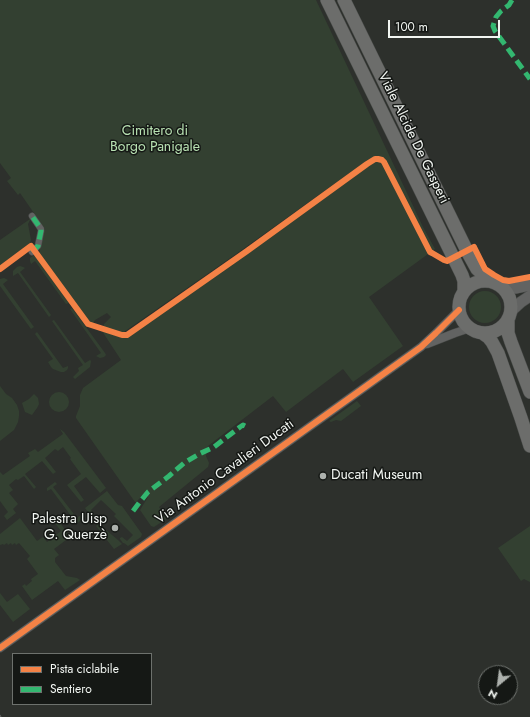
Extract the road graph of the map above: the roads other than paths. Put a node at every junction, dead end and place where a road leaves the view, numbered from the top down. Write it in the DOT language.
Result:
graph roads {
  1 [pos="327,0"];
  2 [pos="344,0"];
  3 [pos="32,216"];
  4 [pos="32,252"];
  5 [pos="490,282"];
  6 [pos="530,285"];
  7 [pos="502,288"];
  8 [pos="464,291"];
  9 [pos="530,296"];
  10 [pos="459,310"];
  11 [pos="509,316"];
  12 [pos="476,330"];
  13 [pos="421,346"];
  14 [pos="530,392"];
  15 [pos="530,446"];
  16 [pos="0,648"];
  1 -- 8 [label="main road, Viale Alcide De Gasperi"];
  2 -- 5 [label="main road, Viale Alcide De Gasperi"];
  3 -- 4 [label="street"];
  5 -- 7 [label="main road"];
  5 -- 8 [label="main road"];
  6 -- 7 [label="street"];
  7 -- 11 [label="main road"];
  8 -- 10 [label="main road"];
  9 -- 11 [label="street"];
  10 -- 12 [label="main road"];
  10 -- 13 [label="street, Via Antonio Cavalieri Ducati"];
  11 -- 12 [label="main road"];
  11 -- 14 [label="main road"];
  12 -- 13 [label="street, Via Antonio Cavalieri Ducati"];
  12 -- 15 [label="main road"];
  13 -- 16 [label="street, Via Antonio Cavalieri Ducati"];
}
